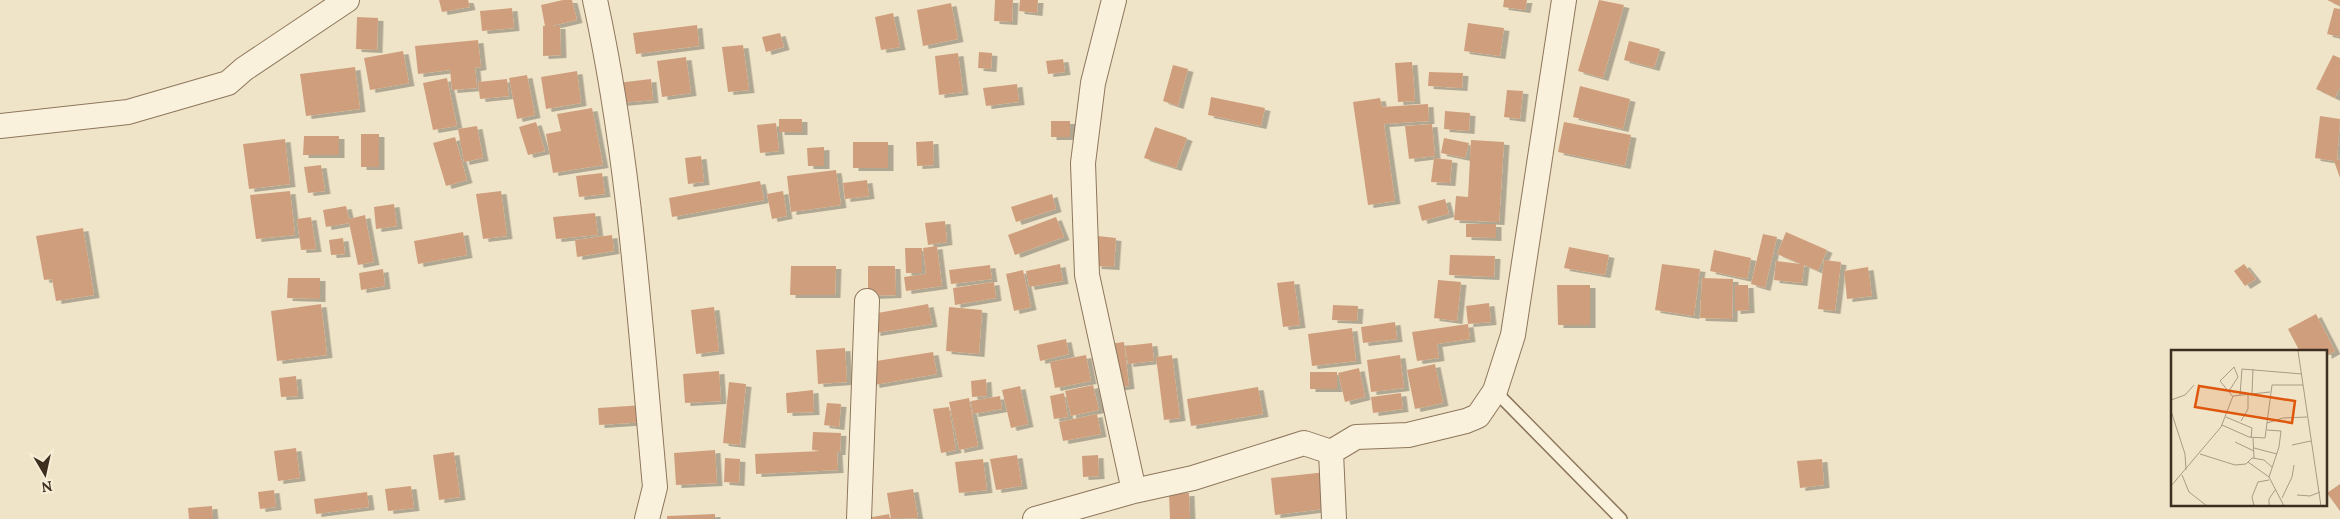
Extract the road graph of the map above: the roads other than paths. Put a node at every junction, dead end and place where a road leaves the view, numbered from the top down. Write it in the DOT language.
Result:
graph roads {
  1 [pos="347,0"];
  2 [pos="595,0"];
  3 [pos="1114,0"];
  4 [pos="1564,0"];
  5 [pos="0,126"];
  6 [pos="867,301"];
  7 [pos="1495,391"];
  8 [pos="1331,452"];
  9 [pos="1134,491"];
  10 [pos="1609,514"];
  11 [pos="1048,517"];
  12 [pos="647,519"];
  13 [pos="859,519"];
  14 [pos="1334,519"];
  15 [pos="1621,519"];
  1 -- 5 [label="street"];
  2 -- 12 [label="street"];
  3 -- 9 [label="street"];
  4 -- 7 [label="street"];
  6 -- 13 [label="street"];
  7 -- 8 [label="street"];
  7 -- 10 [label="lane"];
  8 -- 9 [label="street"];
  8 -- 14 [label="street"];
  9 -- 11 [label="street"];
  10 -- 15 [label="lane"];
}
